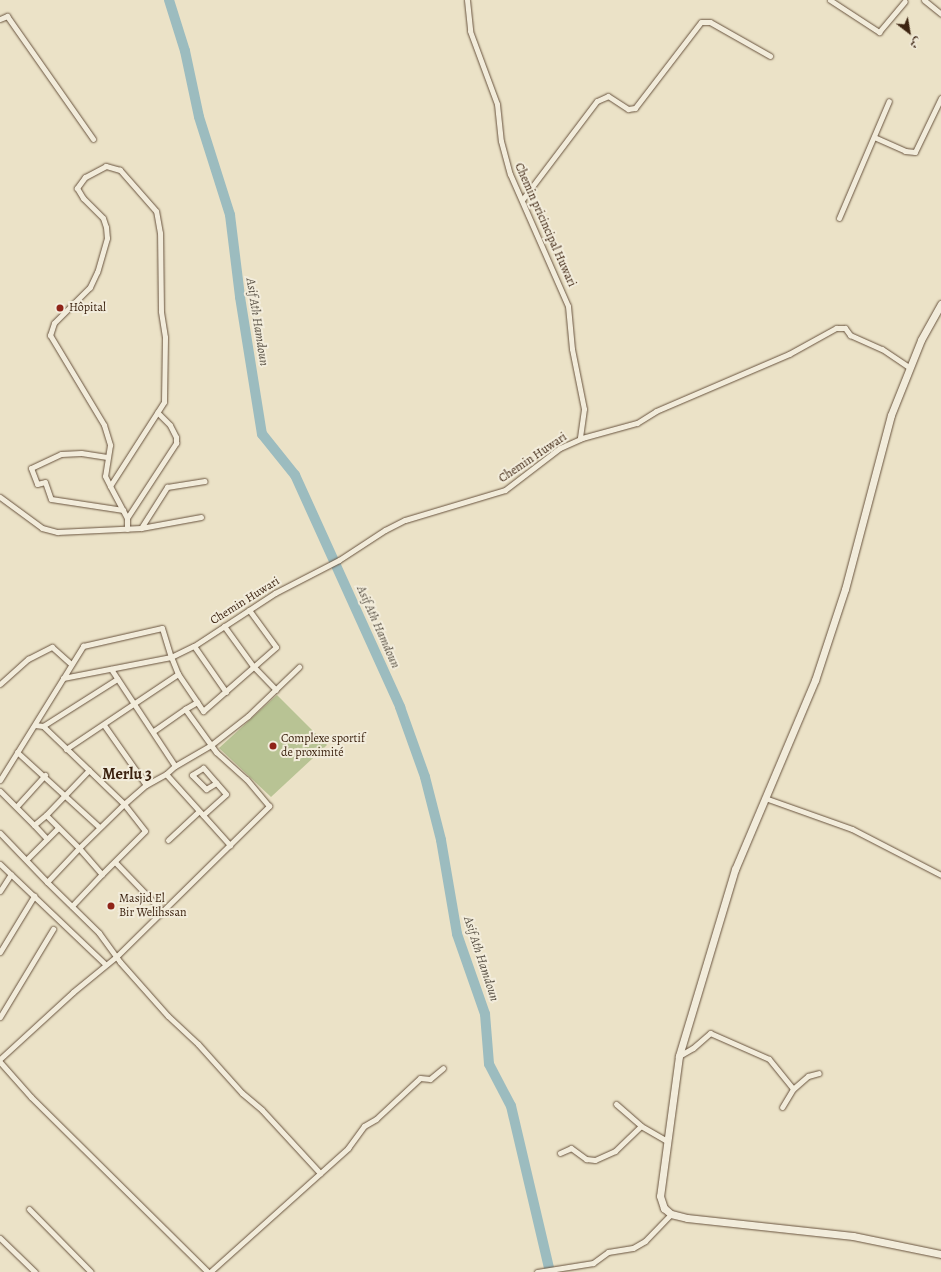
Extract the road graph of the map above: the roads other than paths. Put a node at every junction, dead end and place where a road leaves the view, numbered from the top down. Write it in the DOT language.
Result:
graph roads {
  1 [pos="466,0"];
  2 [pos="830,0"];
  3 [pos="897,0"];
  4 [pos="906,0"];
  5 [pos="924,0"];
  6 [pos="941,14"];
  7 [pos="0,19"];
  8 [pos="770,56"];
  9 [pos="941,98"];
  10 [pos="889,101"];
  11 [pos="874,137"];
  12 [pos="93,139"];
  13 [pos="522,200"];
  14 [pos="839,218"];
  15 [pos="941,304"];
  16 [pos="909,367"];
  17 [pos="157,412"];
  18 [pos="580,439"];
  19 [pos="107,457"];
  20 [pos="205,481"];
  21 [pos="110,486"];
  22 [pos="0,497"];
  23 [pos="123,510"];
  24 [pos="201,517"];
  25 [pos="127,518"];
  26 [pos="141,528"];
  27 [pos="127,529"];
  28 [pos="249,610"];
  29 [pos="224,626"];
  30 [pos="194,646"];
  31 [pos="171,657"];
  32 [pos="71,664"];
  33 [pos="253,666"];
  34 [pos="299,667"];
  35 [pos="111,669"];
  36 [pos="178,674"];
  37 [pos="63,678"];
  38 [pos="117,679"];
  39 [pos="0,684"];
  40 [pos="276,690"];
  41 [pos="226,692"];
  42 [pos="197,702"];
  43 [pos="134,704"];
  44 [pos="185,709"];
  45 [pos="35,725"];
  46 [pos="104,725"];
  47 [pos="43,726"];
  48 [pos="152,731"];
  49 [pos="211,744"];
  50 [pos="66,749"];
  51 [pos="17,752"];
  52 [pos="175,766"];
  53 [pos="89,770"];
  54 [pos="166,774"];
  55 [pos="45,775"];
  56 [pos="0,780"];
  57 [pos="216,783"];
  58 [pos="146,784"];
  59 [pos="0,791"];
  60 [pos="66,795"];
  61 [pos="765,798"];
  62 [pos="124,804"];
  63 [pos="17,806"];
  64 [pos="201,813"];
  65 [pos="46,815"];
  66 [pos="34,825"];
  67 [pos="100,827"];
  68 [pos="58,828"];
  69 [pos="0,833"];
  70 [pos="47,839"];
  71 [pos="168,840"];
  72 [pos="230,845"];
  73 [pos="79,848"];
  74 [pos="27,859"];
  75 [pos="115,862"];
  76 [pos="0,864"];
  77 [pos="11,874"];
  78 [pos="102,874"];
  79 [pos="941,875"];
  80 [pos="47,882"];
  81 [pos="0,891"];
  82 [pos="34,896"];
  83 [pos="72,906"];
  84 [pos="162,912"];
  85 [pos="53,930"];
  86 [pos="0,952"];
  87 [pos="117,956"];
  88 [pos="105,964"];
  89 [pos="0,1017"];
  90 [pos="679,1056"];
  91 [pos="0,1058"];
  92 [pos="0,1062"];
  93 [pos="443,1068"];
  94 [pos="819,1073"];
  95 [pos="793,1088"];
  96 [pos="616,1104"];
  97 [pos="782,1107"];
  98 [pos="641,1126"];
  99 [pos="667,1141"];
  100 [pos="560,1154"];
  101 [pos="320,1173"];
  102 [pos="29,1208"];
  103 [pos="671,1214"];
  104 [pos="0,1238"];
  105 [pos="941,1254"];
  106 [pos="35,1272"];
  107 [pos="91,1272"];
  108 [pos="209,1272"];
  109 [pos="538,1272"];
  1 -- 13 [label="street, Chemin pricincipal Huwari"];
  2 -- 4 [label="street"];
  3 -- 4 [label="street"];
  5 -- 6 [label="street"];
  7 -- 12 [label="street"];
  8 -- 13 [label="street"];
  9 -- 11 [label="street"];
  10 -- 11 [label="street"];
  11 -- 14 [label="street"];
  13 -- 18 [label="street, Chemin pricincipal Huwari"];
  15 -- 16 [label="street"];
  16 -- 18 [label="street, Chemin Huwari"];
  16 -- 61 [label="street"];
  17 -- 19 [label="street"];
  17 -- 21 [label="street"];
  17 -- 25 [label="street"];
  18 -- 28 [label="street, Chemin Huwari"];
  19 -- 21 [label="street"];
  19 -- 23 [label="street"];
  20 -- 26 [label="street"];
  21 -- 23 [label="street"];
  22 -- 27 [label="street"];
  23 -- 25 [label="street"];
  24 -- 26 [label="street"];
  25 -- 27 [label="street"];
  26 -- 27 [label="street"];
  28 -- 29 [label="street, Chemin Huwari"];
  28 -- 33 [label="street"];
  29 -- 30 [label="street, Chemin Huwari"];
  29 -- 33 [label="street"];
  30 -- 31 [label="street, Chemin Huwari"];
  30 -- 41 [label="street"];
  31 -- 32 [label="street"];
  31 -- 35 [label="street, Chemin Huwari"];
  31 -- 36 [label="street"];
  32 -- 37 [label="street"];
  32 -- 39 [label="street"];
  33 -- 40 [label="street"];
  33 -- 41 [label="street"];
  34 -- 40 [label="street"];
  35 -- 37 [label="street, Chemin Huwari"];
  35 -- 38 [label="street"];
  36 -- 42 [label="street"];
  36 -- 43 [label="street"];
  37 -- 45 [label="street"];
  38 -- 43 [label="street"];
  38 -- 47 [label="street"];
  40 -- 49 [label="street"];
  41 -- 42 [label="street"];
  42 -- 44 [label="street"];
  43 -- 46 [label="street"];
  43 -- 48 [label="street"];
  44 -- 48 [label="street"];
  44 -- 49 [label="street"];
  45 -- 47 [label="street"];
  45 -- 51 [label="street"];
  46 -- 50 [label="street"];
  46 -- 58 [label="street"];
  47 -- 50 [label="street"];
  48 -- 52 [label="street"];
  49 -- 52 [label="street"];
  49 -- 72 [label="street"];
  50 -- 53 [label="street"];
  51 -- 55 [label="street"];
  51 -- 56 [label="street"];
  52 -- 54 [label="street"];
  53 -- 60 [label="street"];
  53 -- 62 [label="street"];
  54 -- 58 [label="street"];
  54 -- 64 [label="street"];
  55 -- 60 [label="street"];
  55 -- 63 [label="street"];
  57 -- 57 [label="street"];
  57 -- 64 [label="street"];
  58 -- 62 [label="street"];
  59 -- 63 [label="street"];
  60 -- 65 [label="street"];
  60 -- 67 [label="street"];
  61 -- 79 [label="street"];
  61 -- 90 [label="street"];
  62 -- 67 [label="street"];
  62 -- 75 [label="street"];
  63 -- 66 [label="street"];
  64 -- 71 [label="street"];
  64 -- 72 [label="street"];
  65 -- 66 [label="street"];
  65 -- 68 [label="street"];
  66 -- 70 [label="street"];
  67 -- 73 [label="street"];
  68 -- 70 [label="street"];
  68 -- 73 [label="street"];
  69 -- 74 [label="street"];
  70 -- 74 [label="street"];
  72 -- 84 [label="street"];
  73 -- 78 [label="street"];
  73 -- 80 [label="street"];
  74 -- 80 [label="street"];
  75 -- 78 [label="street"];
  75 -- 84 [label="street"];
  76 -- 77 [label="street"];
  77 -- 81 [label="street"];
  77 -- 82 [label="street"];
  78 -- 83 [label="street"];
  80 -- 83 [label="street"];
  82 -- 86 [label="street"];
  82 -- 88 [label="street"];
  83 -- 87 [label="street"];
  84 -- 87 [label="street"];
  85 -- 89 [label="street"];
  87 -- 88 [label="street"];
  87 -- 101 [label="street"];
  88 -- 91 [label="street"];
  90 -- 95 [label="street"];
  90 -- 99 [label="street"];
  92 -- 108 [label="street"];
  93 -- 101 [label="street"];
  94 -- 95 [label="street"];
  95 -- 97 [label="street"];
  96 -- 98 [label="street"];
  98 -- 99 [label="street"];
  98 -- 100 [label="street"];
  99 -- 103 [label="street"];
  101 -- 108 [label="street"];
  102 -- 107 [label="street"];
  103 -- 105 [label="street"];
  103 -- 109 [label="street"];
  104 -- 106 [label="street"];
}
